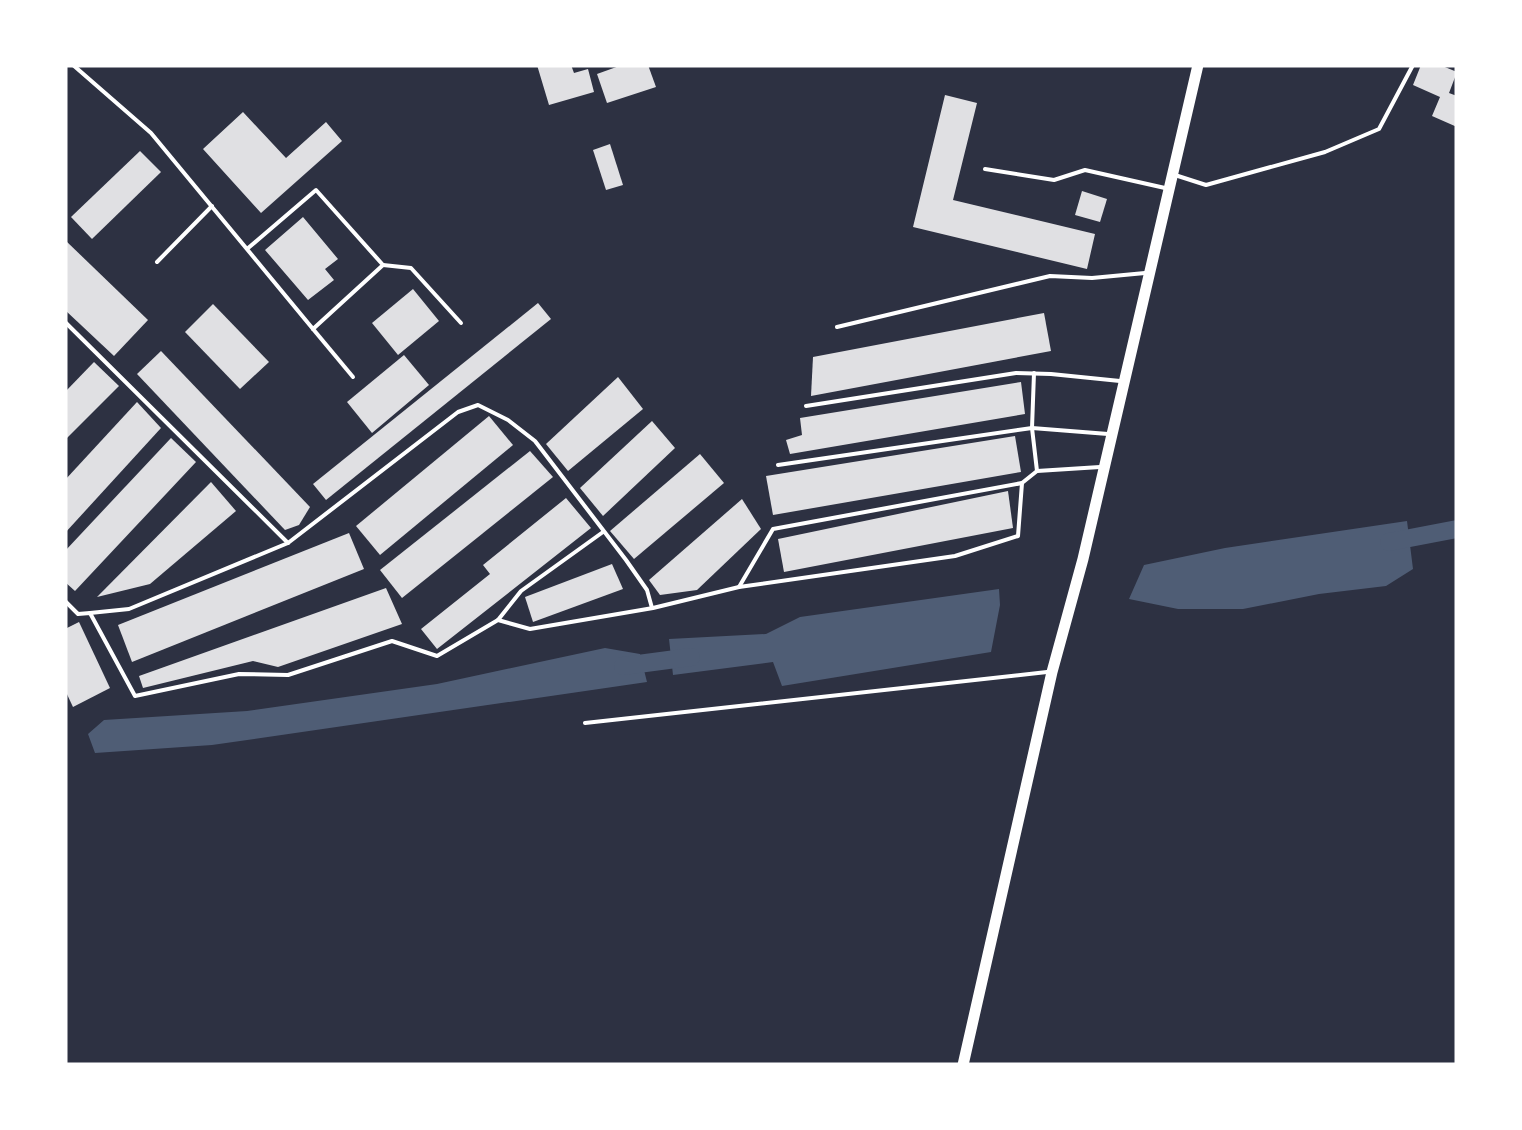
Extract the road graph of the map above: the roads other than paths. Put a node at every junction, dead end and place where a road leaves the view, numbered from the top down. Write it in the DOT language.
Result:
graph roads {
  1 [pos="73,65"];
  2 [pos="1198,65"];
  3 [pos="1414,65"];
  4 [pos="984,168"];
  5 [pos="1173,175"];
  6 [pos="1170,189"];
  7 [pos="212,206"];
  8 [pos="247,249"];
  9 [pos="157,262"];
  10 [pos="383,265"];
  11 [pos="1150,272"];
  12 [pos="65,322"];
  13 [pos="461,324"];
  14 [pos="837,328"];
  15 [pos="313,329"];
  16 [pos="1034,373"];
  17 [pos="353,377"];
  18 [pos="1124,381"];
  19 [pos="806,406"];
  20 [pos="1032,428"];
  21 [pos="1112,435"];
  22 [pos="778,464"];
  23 [pos="1104,466"];
  24 [pos="1036,471"];
  25 [pos="1022,484"];
  26 [pos="603,532"];
  27 [pos="288,542"];
  28 [pos="739,587"];
  29 [pos="66,605"];
  30 [pos="652,608"];
  31 [pos="90,613"];
  32 [pos="498,620"];
  33 [pos="1052,672"];
  34 [pos="586,723"];
  35 [pos="963,1065"];
  1 -- 7 [label="lane"];
  2 -- 5 [label="main road"];
  3 -- 5 [label="lane"];
  4 -- 6 [label="lane"];
  5 -- 6 [label="main road"];
  6 -- 11 [label="main road"];
  7 -- 8 [label="lane"];
  7 -- 9 [label="lane"];
  8 -- 10 [label="lane"];
  8 -- 15 [label="lane"];
  10 -- 13 [label="lane"];
  10 -- 15 [label="lane"];
  11 -- 14 [label="lane"];
  11 -- 18 [label="main road"];
  12 -- 27 [label="lane"];
  15 -- 17 [label="lane"];
  16 -- 18 [label="lane"];
  16 -- 19 [label="lane"];
  16 -- 20 [label="lane"];
  18 -- 21 [label="main road"];
  20 -- 21 [label="lane"];
  20 -- 22 [label="lane"];
  20 -- 24 [label="lane"];
  21 -- 23 [label="main road"];
  23 -- 24 [label="lane"];
  23 -- 33 [label="main road"];
  24 -- 25 [label="lane"];
  25 -- 28 [label="lane"];
  25 -- 28 [label="lane"];
  26 -- 27 [label="lane"];
  26 -- 30 [label="lane"];
  26 -- 32 [label="lane"];
  27 -- 31 [label="lane"];
  28 -- 30 [label="lane"];
  29 -- 31 [label="lane"];
  30 -- 32 [label="lane"];
  31 -- 32 [label="lane"];
  33 -- 34 [label="lane"];
  33 -- 35 [label="main road"];
}
